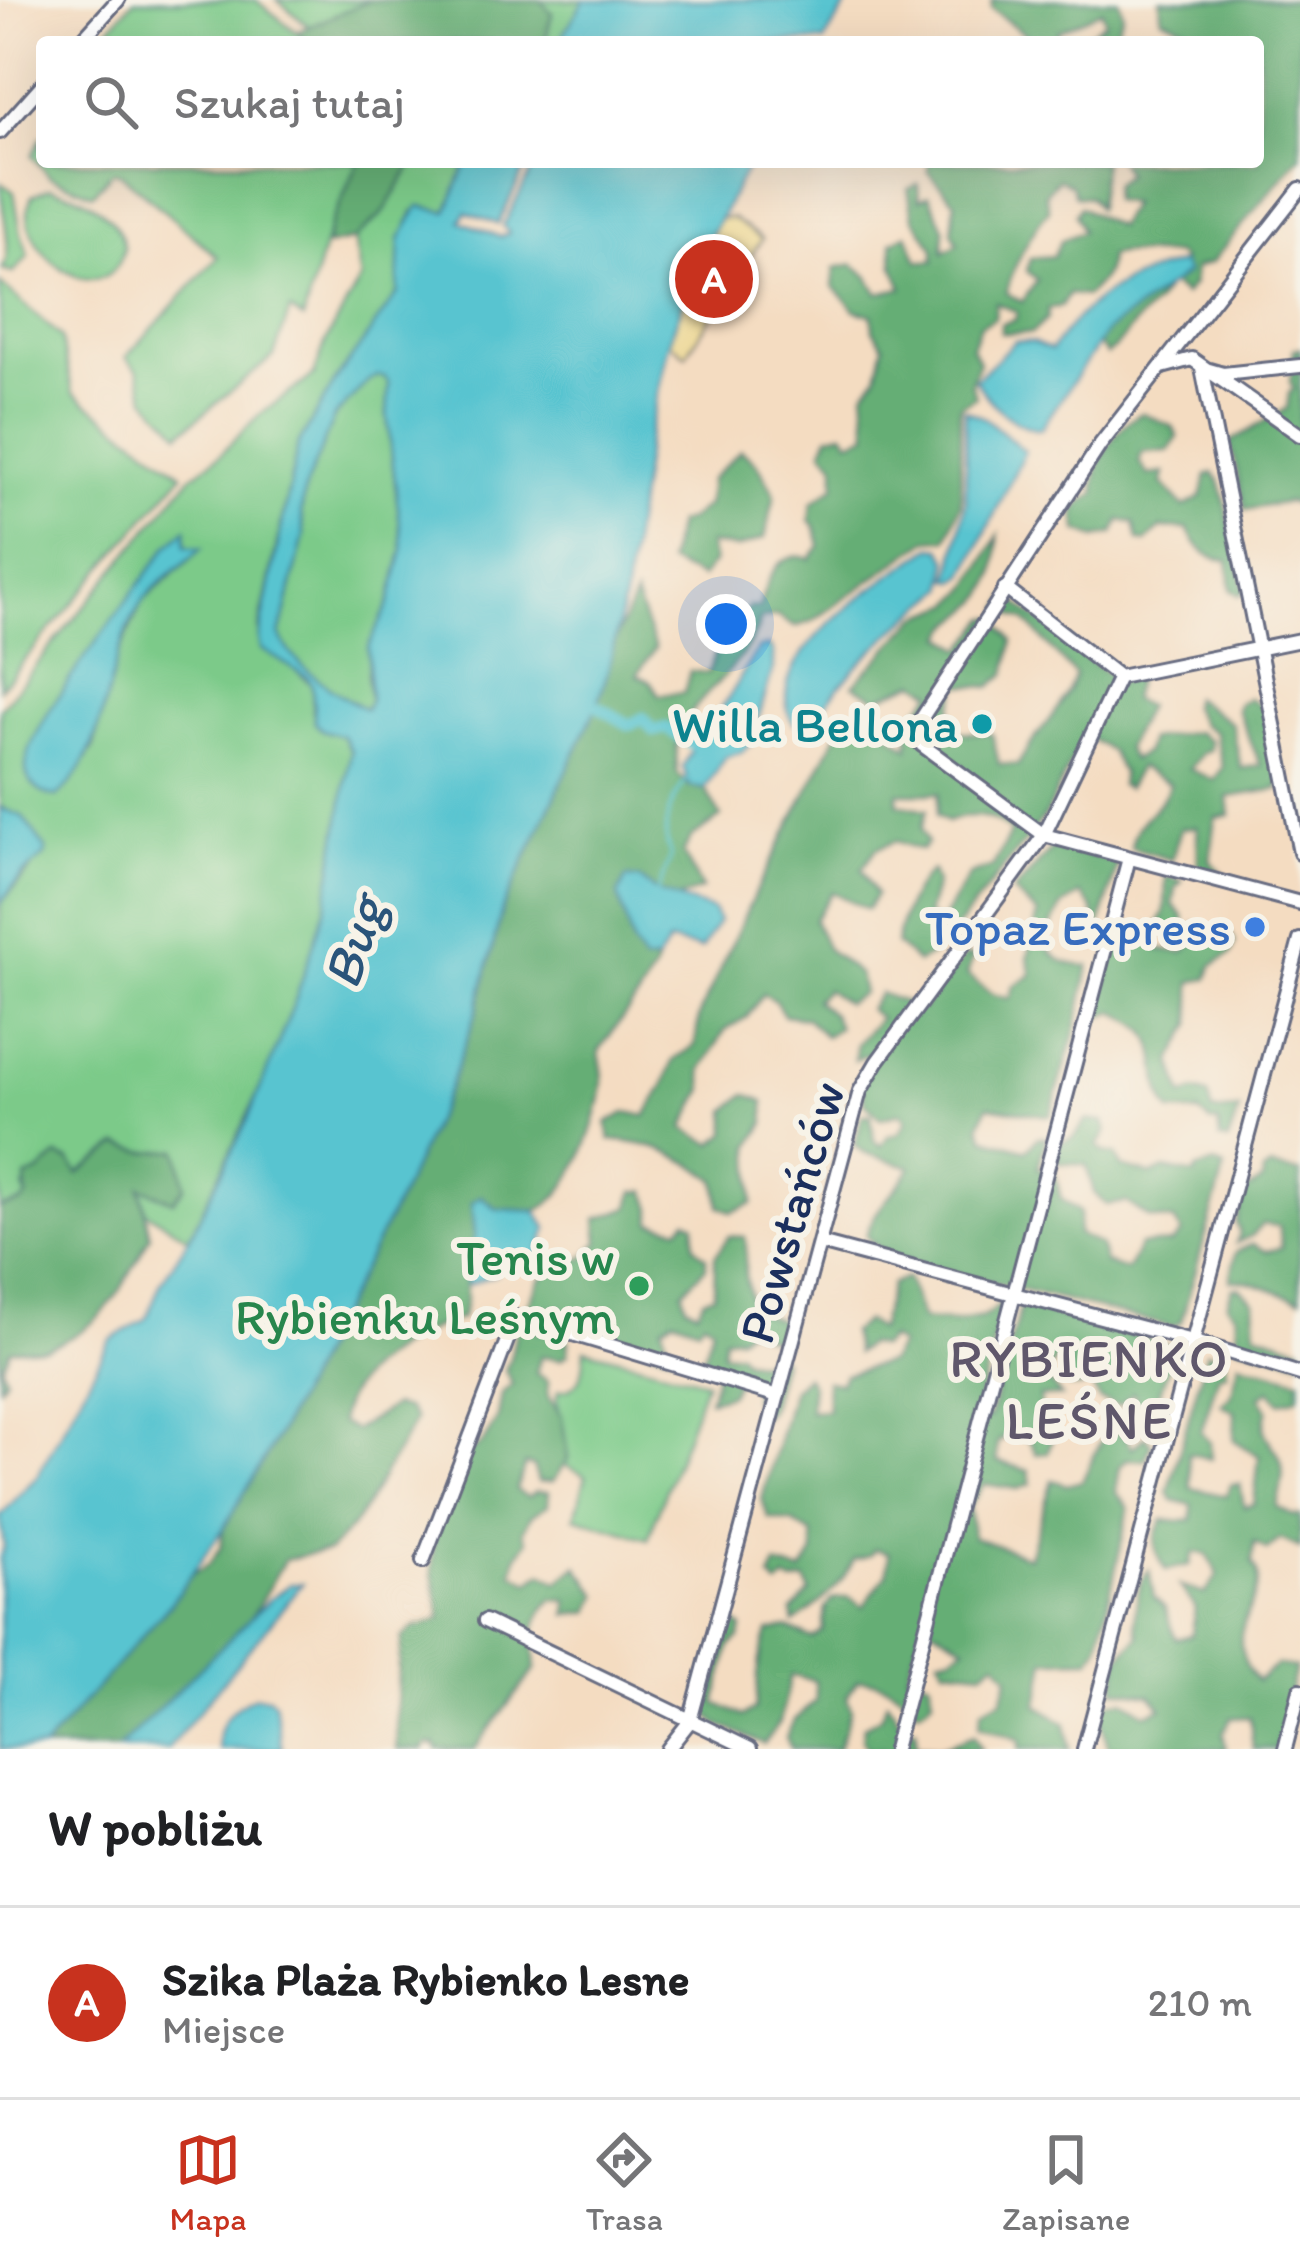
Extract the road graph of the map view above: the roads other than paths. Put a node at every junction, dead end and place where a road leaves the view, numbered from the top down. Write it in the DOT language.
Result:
graph roads {
  1 [pos="118,0"];
  2 [pos="85,36"];
  3 [pos="36,92"];
  4 [pos="0,132"];
  5 [pos="1300,189"];
  6 [pos="1193,325"];
  7 [pos="1197,364"];
  8 [pos="1300,367"];
  9 [pos="1161,368"];
  10 [pos="1300,435"];
  11 [pos="1005,588"];
  12 [pos="1300,640"];
  13 [pos="1260,649"];
  14 [pos="1119,676"];
  15 [pos="1044,836"];
  16 [pos="1300,853"];
  17 [pos="1129,858"];
  18 [pos="1300,903"];
  19 [pos="1300,940"];
  20 [pos="820,1243"];
  21 [pos="1012,1295"];
  22 [pos="1192,1341"];
  23 [pos="1300,1375"];
  24 [pos="778,1396"];
  25 [pos="423,1561"];
  26 [pos="484,1621"];
  27 [pos="1300,1690"];
  28 [pos="690,1721"];
  29 [pos="668,1749"];
  30 [pos="750,1749"];
  31 [pos="894,1749"];
  32 [pos="1084,1749"];
  33 [pos="1285,1749"];
  1 -- 2 [label="street"];
  3 -- 4 [label="street"];
  5 -- 6 [label="street"];
  6 -- 7 [label="street"];
  6 -- 9 [label="street"];
  7 -- 8 [label="street"];
  7 -- 9 [label="street"];
  7 -- 10 [label="street"];
  7 -- 13 [label="street"];
  9 -- 11 [label="street"];
  11 -- 14 [label="street"];
  11 -- 15 [label="street"];
  12 -- 13 [label="street"];
  13 -- 14 [label="street"];
  13 -- 16 [label="street"];
  14 -- 15 [label="street, Powstańców"];
  15 -- 17 [label="street"];
  15 -- 20 [label="street, Powstańców"];
  17 -- 18 [label="street"];
  17 -- 21 [label="street"];
  19 -- 22 [label="street"];
  20 -- 21 [label="street"];
  20 -- 24 [label="street, Powstańców"];
  21 -- 22 [label="street"];
  21 -- 31 [label="street"];
  22 -- 23 [label="street"];
  22 -- 32 [label="street"];
  24 -- 25 [label="street"];
  24 -- 28 [label="street, Powstańców"];
  26 -- 28 [label="street"];
  27 -- 33 [label="street"];
  28 -- 29 [label="street, Powstańców"];
  28 -- 30 [label="street"];
}
